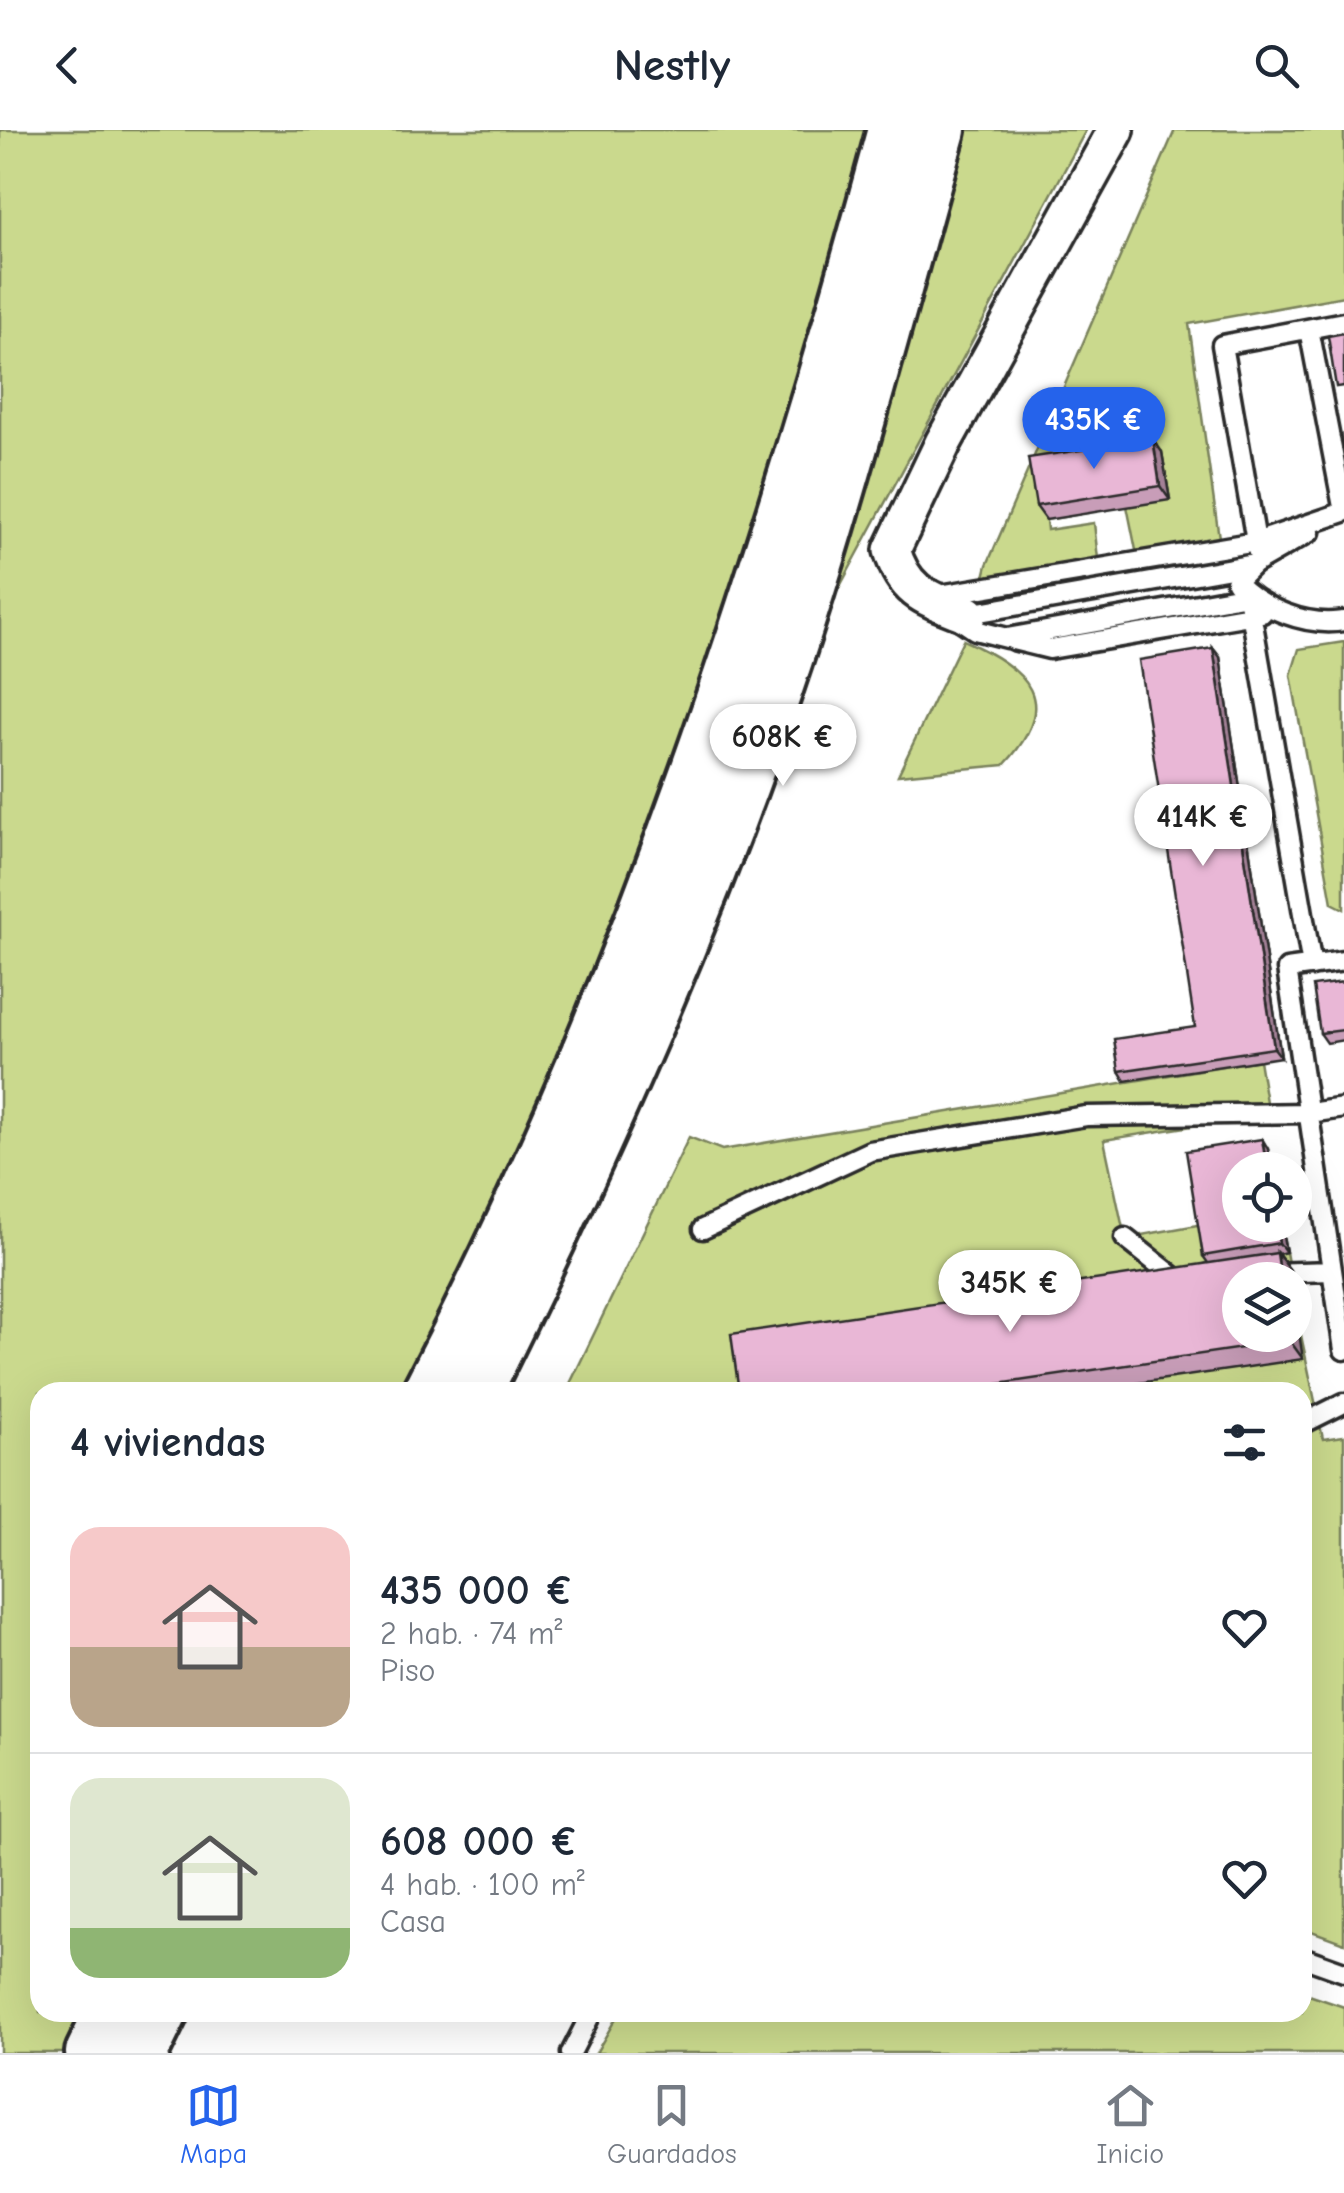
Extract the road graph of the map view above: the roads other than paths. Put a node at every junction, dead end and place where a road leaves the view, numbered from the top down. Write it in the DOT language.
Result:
graph roads {
  1 [pos="893,130"];
  2 [pos="940,130"];
  3 [pos="1116,130"];
  4 [pos="1344,322"];
  5 [pos="1309,329"];
  6 [pos="1344,512"];
  7 [pos="1256,542"];
  8 [pos="1257,563"];
  9 [pos="1248,595"];
  10 [pos="924,597"];
  11 [pos="1274,611"];
  12 [pos="968,614"];
  13 [pos="1344,621"];
  14 [pos="1007,638"];
  15 [pos="1344,961"];
  16 [pos="1312,966"];
  17 [pos="1344,1108"];
  18 [pos="1309,1113"];
  19 [pos="703,1229"];
  20 [pos="1125,1238"];
  21 [pos="1332,1271"];
  22 [pos="1312,1272"];
  23 [pos="1202,1282"];
  24 [pos="1344,1350"];
  25 [pos="433,1382"];
  26 [pos="481,1382"];
  27 [pos="1344,1403"];
  28 [pos="1312,1419"];
  29 [pos="1312,1961"];
  30 [pos="1344,1972"];
  31 [pos="106,2022"];
  32 [pos="157,2022"];
  33 [pos="587,2022"];
  34 [pos="92,2053"];
  35 [pos="142,2053"];
  36 [pos="571,2053"];
  1 -- 25 [label="main road"];
  2 -- 26 [label="main road"];
  3 -- 10 [label="street"];
  4 -- 5 [label="lane"];
  5 -- 6 [label="lane"];
  5 -- 7 [label="lane"];
  6 -- 7 [label="lane"];
  6 -- 8 [label="lane"];
  7 -- 8 [label="lane"];
  7 -- 10 [label="lane"];
  8 -- 9 [label="lane"];
  8 -- 12 [label="lane"];
  9 -- 11 [label="lane"];
  9 -- 14 [label="lane"];
  9 -- 16 [label="lane"];
  10 -- 12 [label="street"];
  10 -- 14 [label="lane"];
  11 -- 13 [label="lane"];
  11 -- 14 [label="lane"];
  15 -- 16 [label="lane"];
  16 -- 18 [label="lane"];
  17 -- 18 [label="lane"];
  18 -- 19 [label="lane"];
  18 -- 21 [label="lane"];
  20 -- 23 [label="lane"];
  21 -- 22 [label="lane"];
  21 -- 24 [label="lane"];
  27 -- 28 [label="lane"];
  29 -- 30 [label="lane"];
  31 -- 34 [label="main road"];
  32 -- 35 [label="main road"];
  33 -- 36 [label="lane"];
}
